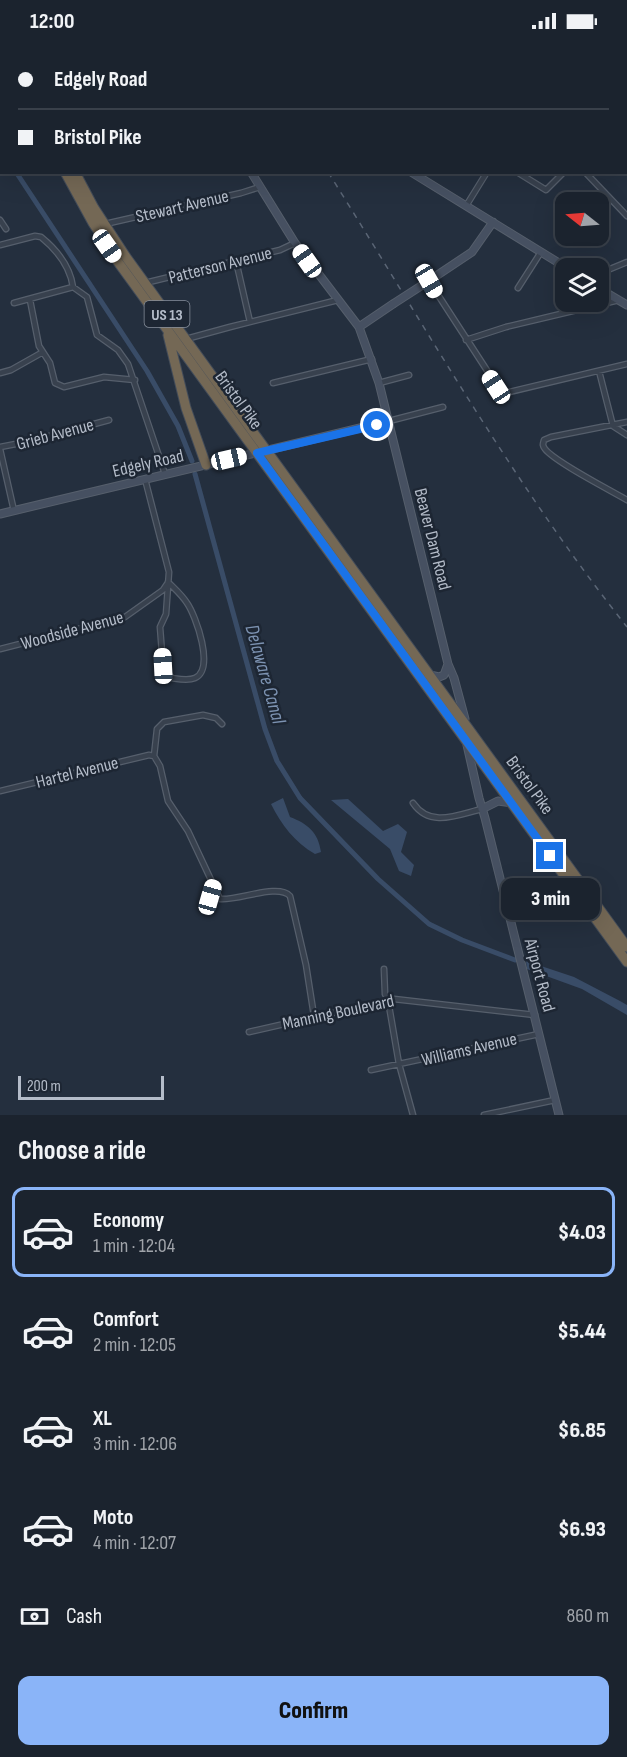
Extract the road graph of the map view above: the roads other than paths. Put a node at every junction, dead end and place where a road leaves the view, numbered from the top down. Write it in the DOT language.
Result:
graph roads {
  1 [pos="66,174"];
  2 [pos="76,174"];
  3 [pos="252,174"];
  4 [pos="414,174"];
  5 [pos="486,174"];
  6 [pos="520,174"];
  7 [pos="562,174"];
  8 [pos="587,174"];
  9 [pos="260,187"];
  10 [pos="466,206"];
  11 [pos="627,216"];
  12 [pos="0,220"];
  13 [pos="493,222"];
  14 [pos="104,224"];
  15 [pos="6,229"];
  16 [pos="295,243"];
  17 [pos="0,245"];
  18 [pos="541,252"];
  19 [pos="236,261"];
  20 [pos="555,261"];
  21 [pos="627,262"];
  22 [pos="609,269"];
  23 [pos="427,282"];
  24 [pos="145,284"];
  25 [pos="73,287"];
  26 [pos="518,288"];
  27 [pos="609,295"];
  28 [pos="30,300"];
  29 [pos="338,300"];
  30 [pos="618,300"];
  31 [pos="14,303"];
  32 [pos="627,305"];
  33 [pos="250,322"];
  34 [pos="165,327"];
  35 [pos="359,327"];
  36 [pos="186,340"];
  37 [pos="466,340"];
  38 [pos="43,352"];
  39 [pos="372,359"];
  40 [pos="627,364"];
  41 [pos="599,370"];
  42 [pos="0,373"];
  43 [pos="409,375"];
  44 [pos="135,380"];
  45 [pos="273,383"];
  46 [pos="379,383"];
  47 [pos="444,407"];
  48 [pos="109,420"];
  49 [pos="389,421"];
  50 [pos="627,422"];
  51 [pos="614,426"];
  52 [pos="627,435"];
  53 [pos="0,448"];
  54 [pos="262,452"];
  55 [pos="206,465"];
  56 [pos="165,474"];
  57 [pos="145,479"];
  58 [pos="627,500"];
  59 [pos="14,511"];
  60 [pos="0,514"];
  61 [pos="168,582"];
  62 [pos="0,649"];
  63 [pos="448,664"];
  64 [pos="430,675"];
  65 [pos="222,724"];
  66 [pos="468,728"];
  67 [pos="465,739"];
  68 [pos="154,756"];
  69 [pos="0,791"];
  70 [pos="413,802"];
  71 [pos="512,803"];
  72 [pos="482,809"];
  73 [pos="213,885"];
  74 [pos="207,909"];
  75 [pos="627,946"];
  76 [pos="627,962"];
  77 [pos="384,969"];
  78 [pos="388,1000"];
  79 [pos="534,1015"];
  80 [pos="314,1016"];
  81 [pos="249,1032"];
  82 [pos="539,1034"];
  83 [pos="399,1064"];
  84 [pos="371,1070"];
  85 [pos="555,1100"];
  86 [pos="413,1115"];
  87 [pos="484,1115"];
  88 [pos="559,1115"];
  1 -- 34 [label="highway, Bristol Pike / US 13"];
  2 -- 14 [label="highway, Bristol Pike / US 13"];
  3 -- 9 [label="street, Beaver Dam Road"];
  4 -- 10 [label="street"];
  5 -- 10 [label="street"];
  6 -- 7 [label="street"];
  8 -- 11 [label="street"];
  9 -- 14 [label="street, Stewart Avenue"];
  9 -- 16 [label="street, Beaver Dam Road"];
  10 -- 13 [label="street"];
  12 -- 15 [label="street"];
  13 -- 18 [label="street"];
  13 -- 23 [label="street"];
  14 -- 24 [label="highway, Bristol Pike / US 13"];
  16 -- 19 [label="street, Patterson Avenue"];
  16 -- 29 [label="street, Beaver Dam Road"];
  17 -- 25 [label="street"];
  18 -- 20 [label="street"];
  18 -- 26 [label="street"];
  19 -- 24 [label="street, Patterson Avenue"];
  19 -- 33 [label="street"];
  21 -- 22 [label="street"];
  23 -- 35 [label="street, bridge"];
  23 -- 37 [label="street"];
  24 -- 36 [label="highway, Bristol Pike / US 13"];
  25 -- 28 [label="street"];
  25 -- 44 [label="street"];
  27 -- 30 [label="street"];
  28 -- 31 [label="street"];
  28 -- 38 [label="street"];
  29 -- 33 [label="street"];
  29 -- 35 [label="street, Beaver Dam Road"];
  30 -- 32 [label="street"];
  30 -- 37 [label="street"];
  33 -- 36 [label="street"];
  34 -- 54 [label="highway, Bristol Pike / US 13"];
  34 -- 55 [label="highway"];
  35 -- 39 [label="street, Beaver Dam Road"];
  36 -- 54 [label="highway, Bristol Pike / US 13"];
  37 -- 41 [label="street"];
  38 -- 42 [label="street"];
  38 -- 44 [label="street"];
  39 -- 45 [label="street"];
  39 -- 46 [label="street, Beaver Dam Road"];
  40 -- 41 [label="street"];
  41 -- 51 [label="street"];
  43 -- 46 [label="street"];
  44 -- 56 [label="street"];
  46 -- 49 [label="street, Beaver Dam Road"];
  47 -- 49 [label="street, Edgely Road"];
  48 -- 53 [label="street, Grieb Avenue"];
  49 -- 54 [label="street, Edgely Road"];
  49 -- 63 [label="street, Beaver Dam Road"];
  50 -- 51 [label="street"];
  51 -- 52 [label="street"];
  51 -- 58 [label="street"];
  53 -- 59 [label="street"];
  54 -- 55 [label="street, Edgely Road"];
  54 -- 64 [label="highway, Bristol Pike / US 13"];
  54 -- 67 [label="highway, Bristol Pike / US 13"];
  55 -- 56 [label="street, Edgely Road"];
  56 -- 57 [label="street, Edgely Road"];
  57 -- 59 [label="street, Edgely Road"];
  57 -- 61 [label="street"];
  59 -- 60 [label="street, Edgely Road"];
  61 -- 61 [label="street"];
  61 -- 62 [label="street, Woodside Avenue"];
  63 -- 64 [label="street"];
  63 -- 66 [label="street, Beaver Dam Road"];
  64 -- 66 [label="highway, Bristol Pike / US 13"];
  65 -- 68 [label="street"];
  66 -- 75 [label="highway, Bristol Pike / US 13"];
  67 -- 71 [label="highway, Bristol Pike / US 13"];
  67 -- 72 [label="street, Airport Road"];
  68 -- 69 [label="street, Hartel Avenue"];
  68 -- 73 [label="street"];
  70 -- 72 [label="street"];
  71 -- 72 [label="street"];
  71 -- 76 [label="highway, Bristol Pike / US 13"];
  72 -- 79 [label="street, Airport Road"];
  73 -- 74 [label="street"];
  73 -- 80 [label="street"];
  77 -- 78 [label="street"];
  78 -- 79 [label="street, Manning Boulevard"];
  78 -- 80 [label="street, Manning Boulevard"];
  78 -- 83 [label="street"];
  79 -- 82 [label="street, Airport Road"];
  80 -- 81 [label="street, Manning Boulevard"];
  82 -- 83 [label="street, Williams Avenue"];
  82 -- 85 [label="street, Airport Road"];
  83 -- 84 [label="street, Williams Avenue"];
  83 -- 86 [label="street"];
  85 -- 87 [label="street"];
  85 -- 88 [label="street, Airport Road"];
}
